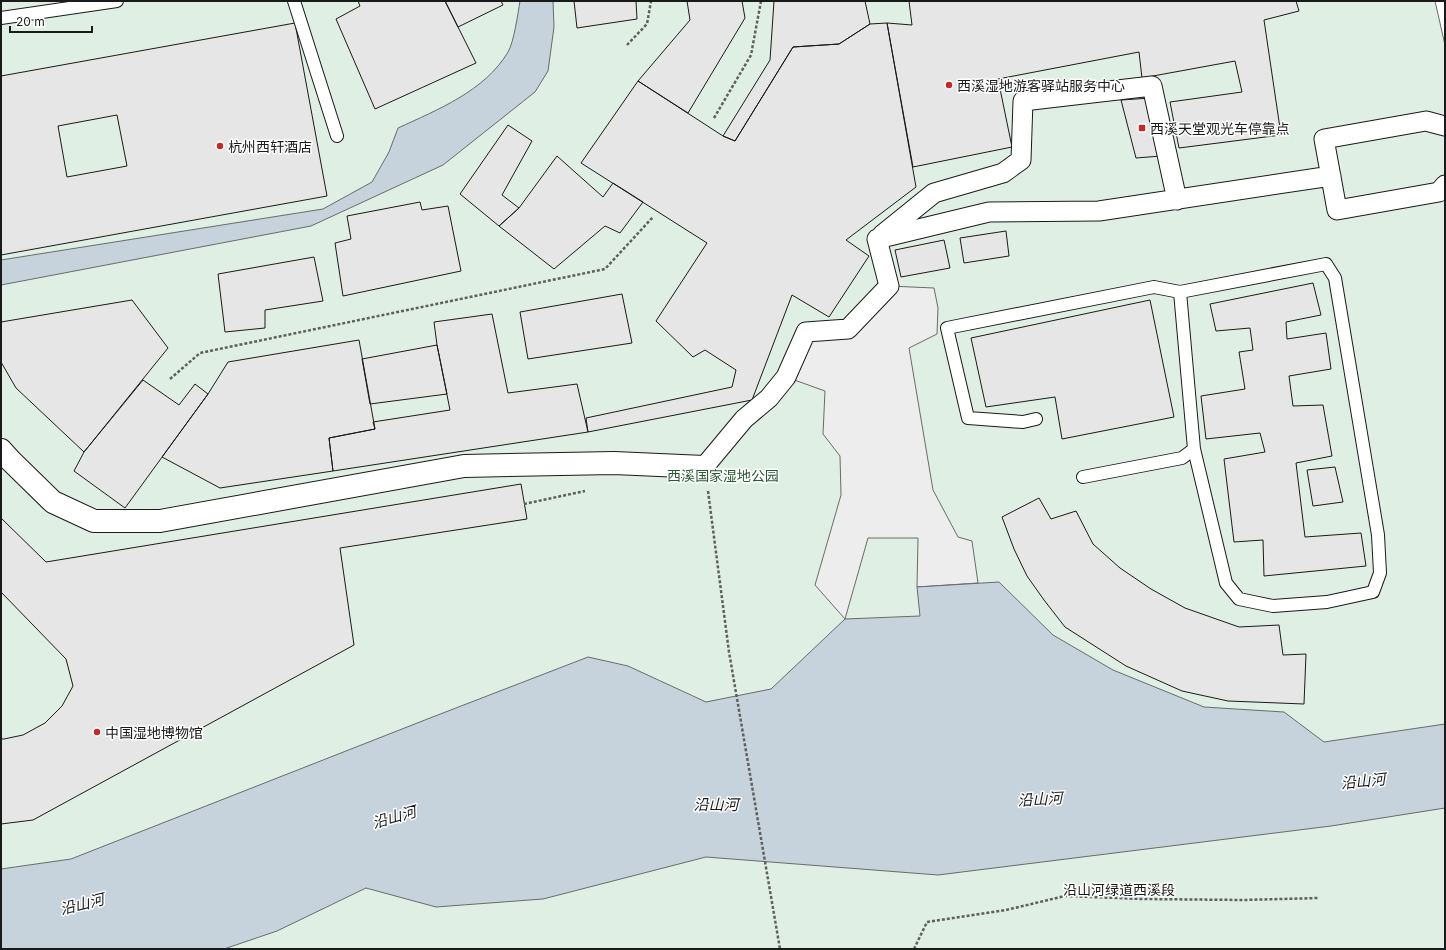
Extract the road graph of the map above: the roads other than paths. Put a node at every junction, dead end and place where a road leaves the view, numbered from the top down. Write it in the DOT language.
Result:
graph roads {
  1 [pos="117,1"];
  2 [pos="294,1"];
  3 [pos="1,18"];
  4 [pos="1445,126"];
  5 [pos="337,136"];
  6 [pos="1331,176"];
  7 [pos="1445,185"];
  8 [pos="1177,200"];
  9 [pos="878,239"];
  10 [pos="1180,292"];
  11 [pos="1036,419"];
  12 [pos="1194,449"];
  13 [pos="1,450"];
  14 [pos="704,467"];
  15 [pos="1083,477"];
  1 -- 3 [label="lane"];
  2 -- 5 [label="lane"];
  4 -- 6 [label="street"];
  6 -- 7 [label="street"];
  6 -- 8 [label="street"];
  8 -- 9 [label="street"];
  8 -- 9 [label="street"];
  9 -- 14 [label="street"];
  10 -- 11 [label="lane"];
  10 -- 12 [label="lane"];
  10 -- 12 [label="lane"];
  12 -- 15 [label="lane"];
  13 -- 14 [label="street"];
}
